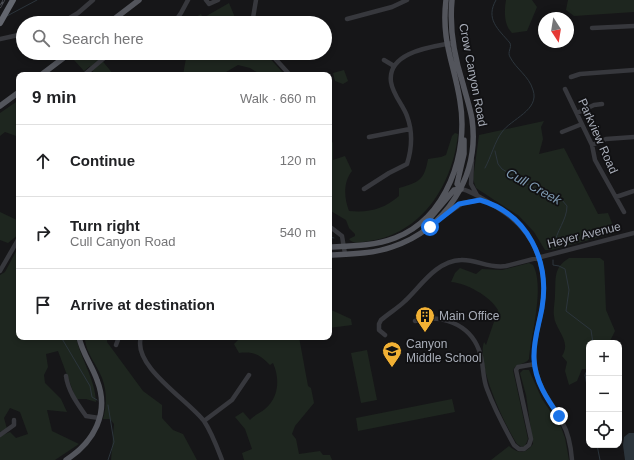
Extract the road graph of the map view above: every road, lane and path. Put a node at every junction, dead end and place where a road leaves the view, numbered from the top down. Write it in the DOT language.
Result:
graph roads {
  1 [pos="13,0"];
  2 [pos="94,0"];
  3 [pos="139,0"];
  4 [pos="188,0"];
  5 [pos="206,0"];
  6 [pos="218,0"];
  7 [pos="250,0"];
  8 [pos="407,0"];
  9 [pos="446,0"];
  10 [pos="452,0"];
  11 [pos="255,2"];
  12 [pos="398,2"];
  13 [pos="73,16"];
  14 [pos="118,16"];
  15 [pos="179,16"];
  16 [pos="254,16"];
  17 [pos="347,19"];
  18 [pos="0,23"];
  19 [pos="634,26"];
  20 [pos="592,28"];
  21 [pos="16,36"];
  22 [pos="0,39"];
  23 [pos="449,44"];
  24 [pos="61,60"];
  25 [pos="102,60"];
  26 [pos="276,60"];
  27 [pos="384,60"];
  28 [pos="394,66"];
  29 [pos="634,70"];
  30 [pos="45,72"];
  31 [pos="88,72"];
  32 [pos="287,72"];
  33 [pos="571,77"];
  34 [pos="565,89"];
  35 [pos="16,94"];
  36 [pos="602,104"];
  37 [pos="0,106"];
  38 [pos="577,113"];
  39 [pos="582,124"];
  40 [pos="463,128"];
  41 [pos="410,129"];
  42 [pos="562,132"];
  43 [pos="370,137"];
  44 [pos="634,137"];
  45 [pos="592,145"];
  46 [pos="472,151"];
  47 [pos="364,189"];
  48 [pos="461,189"];
  49 [pos="634,191"];
  50 [pos="616,197"];
  51 [pos="480,199"];
  52 [pos="624,212"];
  53 [pos="438,220"];
  54 [pos="416,226"];
  55 [pos="332,228"];
  56 [pos="634,233"];
  57 [pos="16,243"];
  58 [pos="332,247"];
  59 [pos="345,247"];
  60 [pos="345,254"];
  61 [pos="332,255"];
  62 [pos="539,256"];
  63 [pos="0,271"];
  64 [pos="415,321"];
  65 [pos="385,335"];
  66 [pos="80,340"];
  67 [pos="118,340"];
  68 [pos="141,340"];
  69 [pos="116,345"];
  70 [pos="534,364"];
  71 [pos="249,375"];
  72 [pos="66,376"];
  73 [pos="99,418"];
  74 [pos="14,420"];
  75 [pos="204,421"];
  76 [pos="0,435"];
  77 [pos="66,460"];
  78 [pos="222,460"];
  79 [pos="572,460"];
  1 -- 18 [label="highway"];
  2 -- 13 [label="street"];
  3 -- 14 [label="main road"];
  4 -- 15 [label="street"];
  5 -- 6 [label="street"];
  7 -- 11 [label="street"];
  8 -- 12 [label="street"];
  9 -- 23 [label="main road, Crow Canyon Road"];
  10 -- 23 [label="main road, Crow Canyon Road"];
  11 -- 16 [label="street"];
  12 -- 17 [label="street"];
  19 -- 20 [label="street"];
  21 -- 22 [label="street"];
  23 -- 28 [label="street"];
  23 -- 40 [label="main road, Crow Canyon Road"];
  23 -- 46 [label="main road, Crow Canyon Road"];
  24 -- 30 [label="main road"];
  25 -- 31 [label="street"];
  26 -- 32 [label="street"];
  27 -- 28 [label="street"];
  28 -- 41 [label="street"];
  29 -- 33 [label="street"];
  34 -- 38 [label="street, Parkview Road"];
  35 -- 37 [label="main road"];
  36 -- 38 [label="street"];
  38 -- 39 [label="street, Parkview Road"];
  39 -- 42 [label="street"];
  39 -- 45 [label="street, Parkview Road"];
  40 -- 48 [label="main road"];
  40 -- 54 [label="main road, Crow Canyon Road"];
  41 -- 43 [label="street"];
  41 -- 47 [label="street"];
  44 -- 45 [label="street"];
  45 -- 50 [label="street, Parkview Road"];
  46 -- 48 [label="main road, Crow Canyon Road"];
  46 -- 51 [label="street"];
  48 -- 51 [label="street"];
  48 -- 53 [label="main road, Crow Canyon Road"];
  48 -- 54 [label="main road"];
  49 -- 50 [label="street"];
  50 -- 52 [label="street, Parkview Road"];
  51 -- 53 [label="street"];
  51 -- 62 [label="street"];
  53 -- 60 [label="main road, Crow Canyon Road"];
  54 -- 59 [label="main road, Crow Canyon Road"];
  55 -- 59 [label="street"];
  56 -- 62 [label="street, Heyer Avenue"];
  57 -- 63 [label="street"];
  58 -- 59 [label="main road, Crow Canyon Road"];
  59 -- 60 [label="street"];
  60 -- 61 [label="main road, Crow Canyon Road"];
  62 -- 65 [label="street, Heyer Avenue"];
  62 -- 70 [label="street"];
  64 -- 70 [label="street"];
  66 -- 73 [label="main road"];
  67 -- 69 [label="street"];
  68 -- 75 [label="street"];
  70 -- 79 [label="street"];
  71 -- 75 [label="street"];
  72 -- 73 [label="street"];
  73 -- 77 [label="main road"];
  74 -- 76 [label="street"];
  75 -- 78 [label="street"];
}
